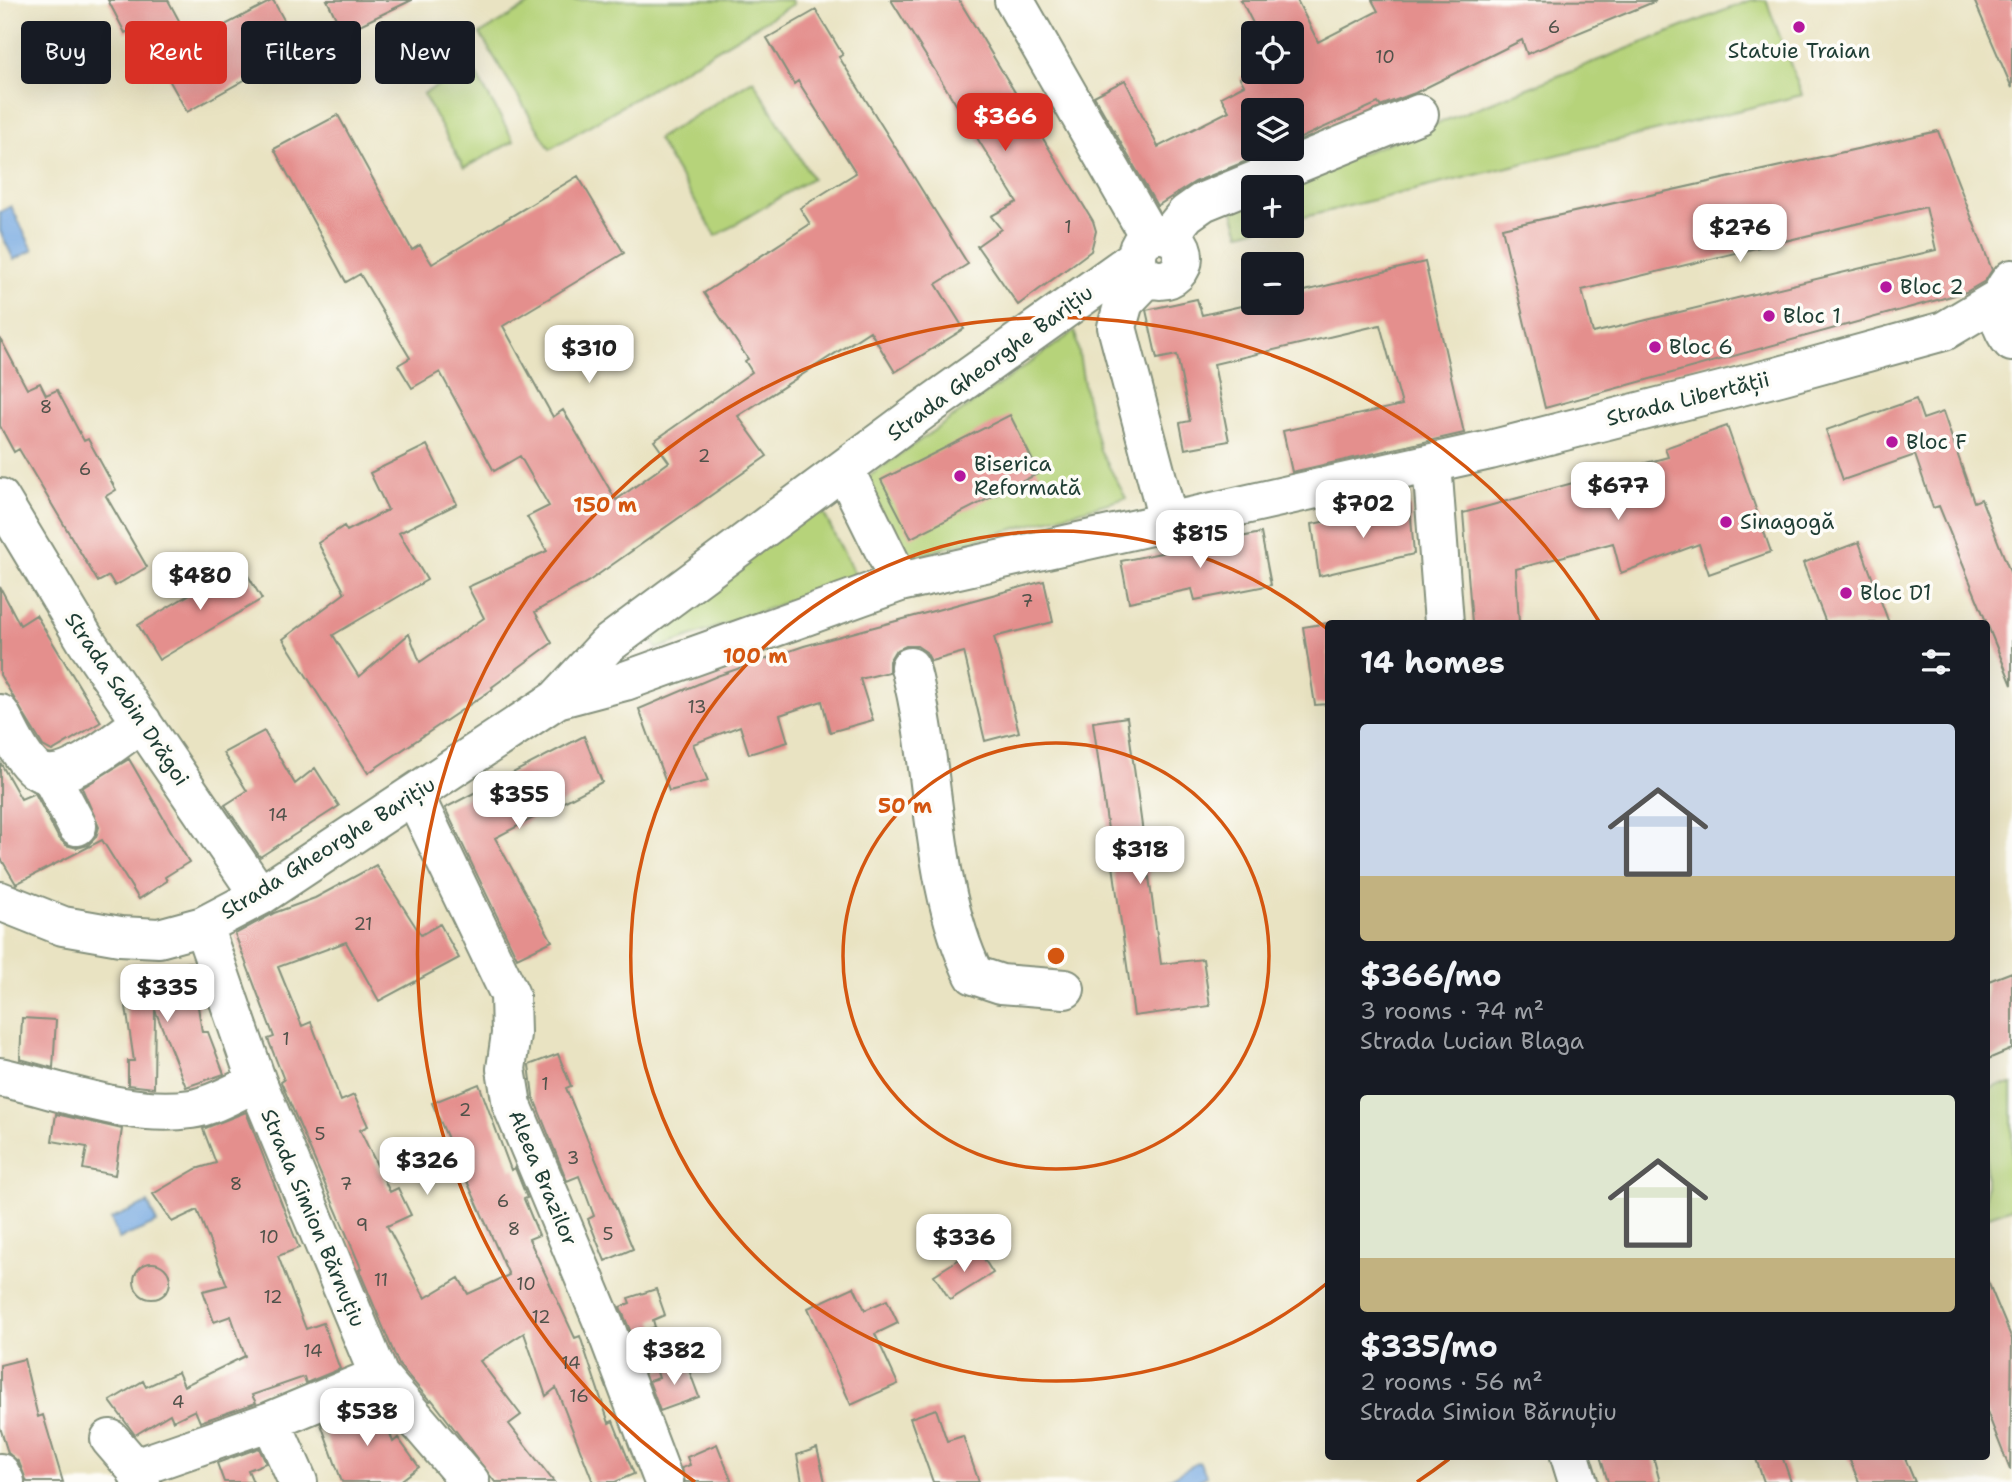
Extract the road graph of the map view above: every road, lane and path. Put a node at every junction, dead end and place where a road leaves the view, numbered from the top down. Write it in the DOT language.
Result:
graph roads {
  1 [pos="1014,0"];
  2 [pos="1419,114"];
  3 [pos="1151,252"];
  4 [pos="2006,288"];
  5 [pos="1944,331"];
  6 [pos="2009,338"];
  7 [pos="1432,463"];
  8 [pos="844,469"];
  9 [pos="0,498"];
  10 [pos="1168,520"];
  11 [pos="900,582"];
  12 [pos="1444,620"];
  13 [pos="910,667"];
  14 [pos="557,699"];
  15 [pos="0,714"];
  16 [pos="142,722"];
  17 [pos="50,775"];
  18 [pos="414,795"];
  19 [pos="77,826"];
  20 [pos="260,896"];
  21 [pos="0,901"];
  22 [pos="203,926"];
  23 [pos="1065,989"];
  24 [pos="0,1077"];
  25 [pos="257,1083"];
  26 [pos="379,1376"];
  27 [pos="271,1421"];
  28 [pos="110,1438"];
  29 [pos="1571,1460"];
  30 [pos="0,1473"];
  31 [pos="138,1475"];
  32 [pos="5,1482"];
  33 [pos="298,1482"];
  34 [pos="470,1482"];
  35 [pos="664,1482"];
  36 [pos="1578,1482"];
  1 -- 3 [label="street"];
  2 -- 3 [label="street"];
  3 -- 8 [label="street, Strada Gheorghe Barițiu"];
  3 -- 10 [label="street"];
  4 -- 5 [label="street, Strada Libertății"];
  4 -- 6 [label="street"];
  5 -- 6 [label="street, Strada Libertății"];
  5 -- 7 [label="street, Strada Libertății"];
  7 -- 10 [label="street, Strada Gheorghe Barițiu"];
  7 -- 12 [label="street"];
  8 -- 11 [label="street"];
  8 -- 14 [label="street, Strada Gheorghe Barițiu"];
  9 -- 16 [label="street, Strada Sabin Drăgoi"];
  10 -- 11 [label="street, Strada Gheorghe Barițiu"];
  11 -- 14 [label="street, Strada Gheorghe Barițiu"];
  13 -- 23 [label="street"];
  14 -- 18 [label="street, Strada Gheorghe Barițiu"];
  15 -- 17 [label="street"];
  16 -- 17 [label="street"];
  16 -- 20 [label="street, Strada Sabin Drăgoi"];
  17 -- 19 [label="street"];
  18 -- 20 [label="street, Strada Gheorghe Barițiu"];
  18 -- 35 [label="street, Aleea Brazilor"];
  20 -- 22 [label="street, Strada Gheorghe Barițiu"];
  21 -- 22 [label="street, Strada Gheorghe Barițiu"];
  22 -- 25 [label="street, Strada Simion Bărnuțiu"];
  24 -- 25 [label="street"];
  25 -- 26 [label="street, Strada Simion Bărnuțiu"];
  26 -- 27 [label="street"];
  26 -- 34 [label="street, Strada Simion Bărnuțiu"];
  27 -- 31 [label="street"];
  27 -- 33 [label="street"];
  28 -- 31 [label="street"];
  29 -- 36 [label="street"];
  30 -- 32 [label="street"];
}
